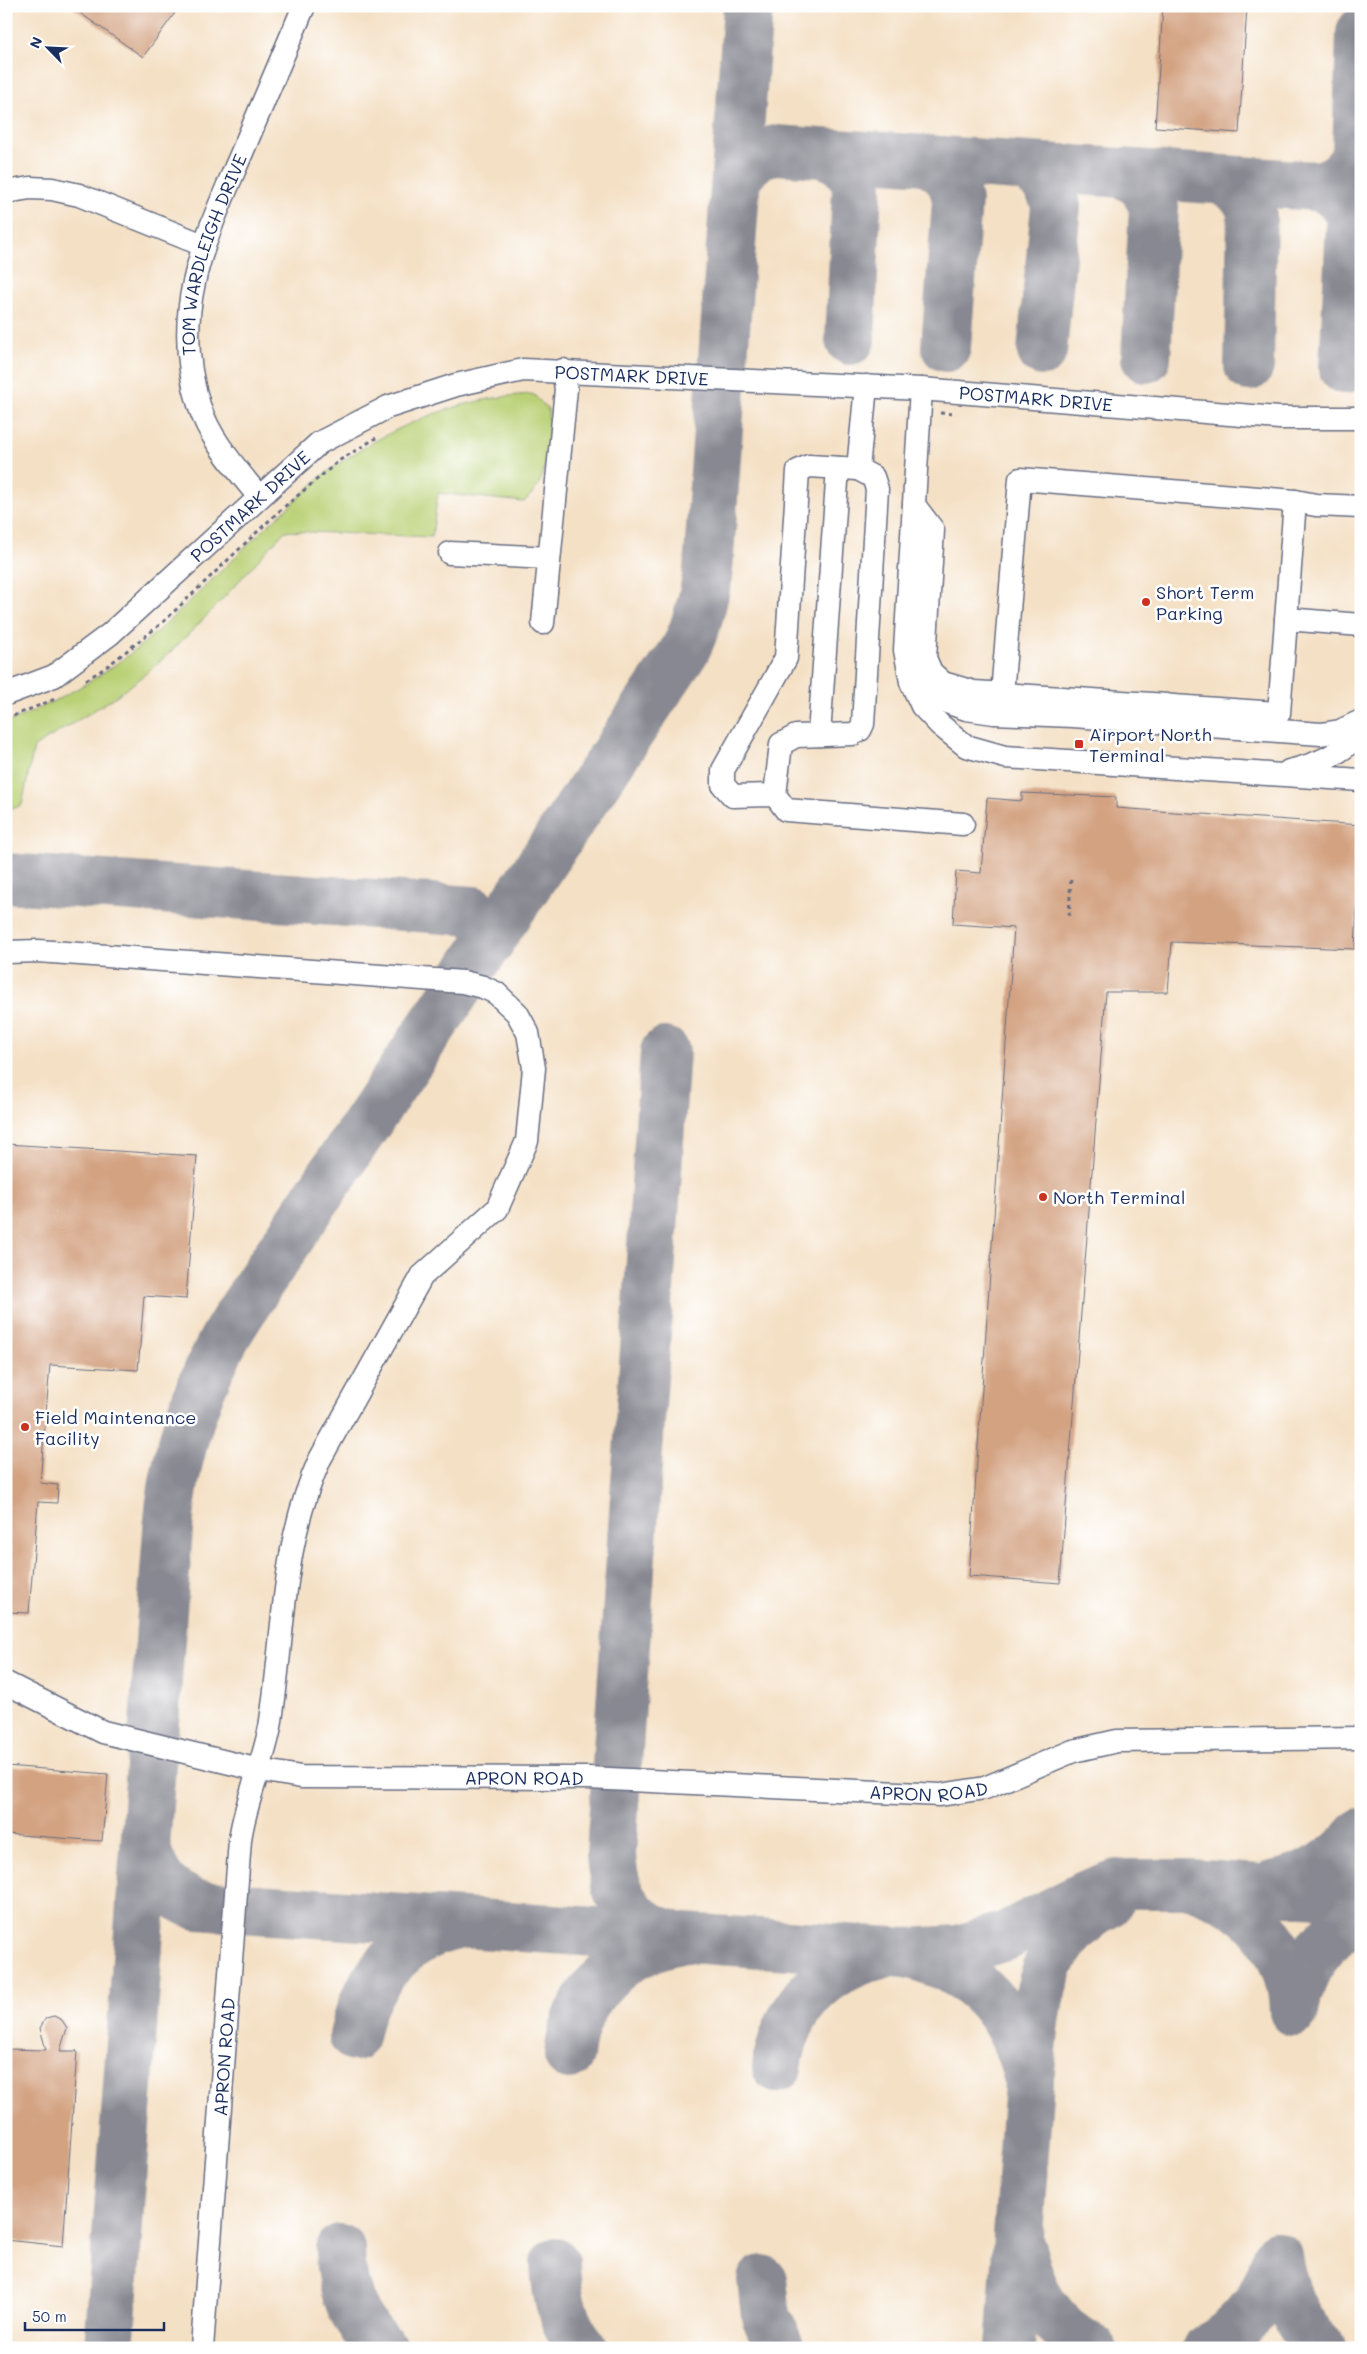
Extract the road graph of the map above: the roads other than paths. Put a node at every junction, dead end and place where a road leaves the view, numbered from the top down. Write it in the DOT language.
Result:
graph roads {
  1 [pos="304,6"];
  2 [pos="6,192"];
  3 [pos="203,245"];
  4 [pos="563,370"];
  5 [pos="866,386"];
  6 [pos="921,389"];
  7 [pos="1361,418"];
  8 [pos="848,468"];
  9 [pos="259,497"];
  10 [pos="1295,501"];
  11 [pos="914,505"];
  12 [pos="1361,507"];
  13 [pos="450,554"];
  14 [pos="549,558"];
  15 [pos="1286,619"];
  16 [pos="543,623"];
  17 [pos="1361,626"];
  18 [pos="911,682"];
  19 [pos="6,694"];
  20 [pos="1002,694"];
  21 [pos="1361,722"];
  22 [pos="1361,732"];
  23 [pos="819,735"];
  24 [pos="1268,776"];
  25 [pos="1361,780"];
  26 [pos="775,795"];
  27 [pos="963,824"];
  28 [pos="6,952"];
  29 [pos="6,1684"];
  30 [pos="1361,1738"];
  31 [pos="259,1770"];
  32 [pos="202,2348"];
  1 -- 3 [label="street, TOM WARDLEIGH DRIVE"];
  2 -- 3 [label="street"];
  3 -- 9 [label="street, TOM WARDLEIGH DRIVE"];
  4 -- 5 [label="street, POSTMARK DRIVE"];
  4 -- 9 [label="street, POSTMARK DRIVE"];
  4 -- 14 [label="street"];
  5 -- 6 [label="street, POSTMARK DRIVE"];
  5 -- 8 [label="street"];
  6 -- 7 [label="street, POSTMARK DRIVE"];
  6 -- 11 [label="street"];
  8 -- 23 [label="street"];
  8 -- 23 [label="street"];
  8 -- 26 [label="street"];
  9 -- 19 [label="street, POSTMARK DRIVE"];
  10 -- 12 [label="street"];
  10 -- 15 [label="street"];
  10 -- 20 [label="street"];
  11 -- 18 [label="street"];
  11 -- 20 [label="street"];
  13 -- 14 [label="street"];
  14 -- 16 [label="street"];
  15 -- 17 [label="street"];
  15 -- 20 [label="street"];
  18 -- 21 [label="street"];
  18 -- 24 [label="street"];
  22 -- 24 [label="street"];
  23 -- 26 [label="street"];
  24 -- 25 [label="street"];
  26 -- 27 [label="street"];
  28 -- 31 [label="street"];
  29 -- 31 [label="street"];
  30 -- 31 [label="street, APRON ROAD"];
  31 -- 32 [label="street, APRON ROAD"];
}
